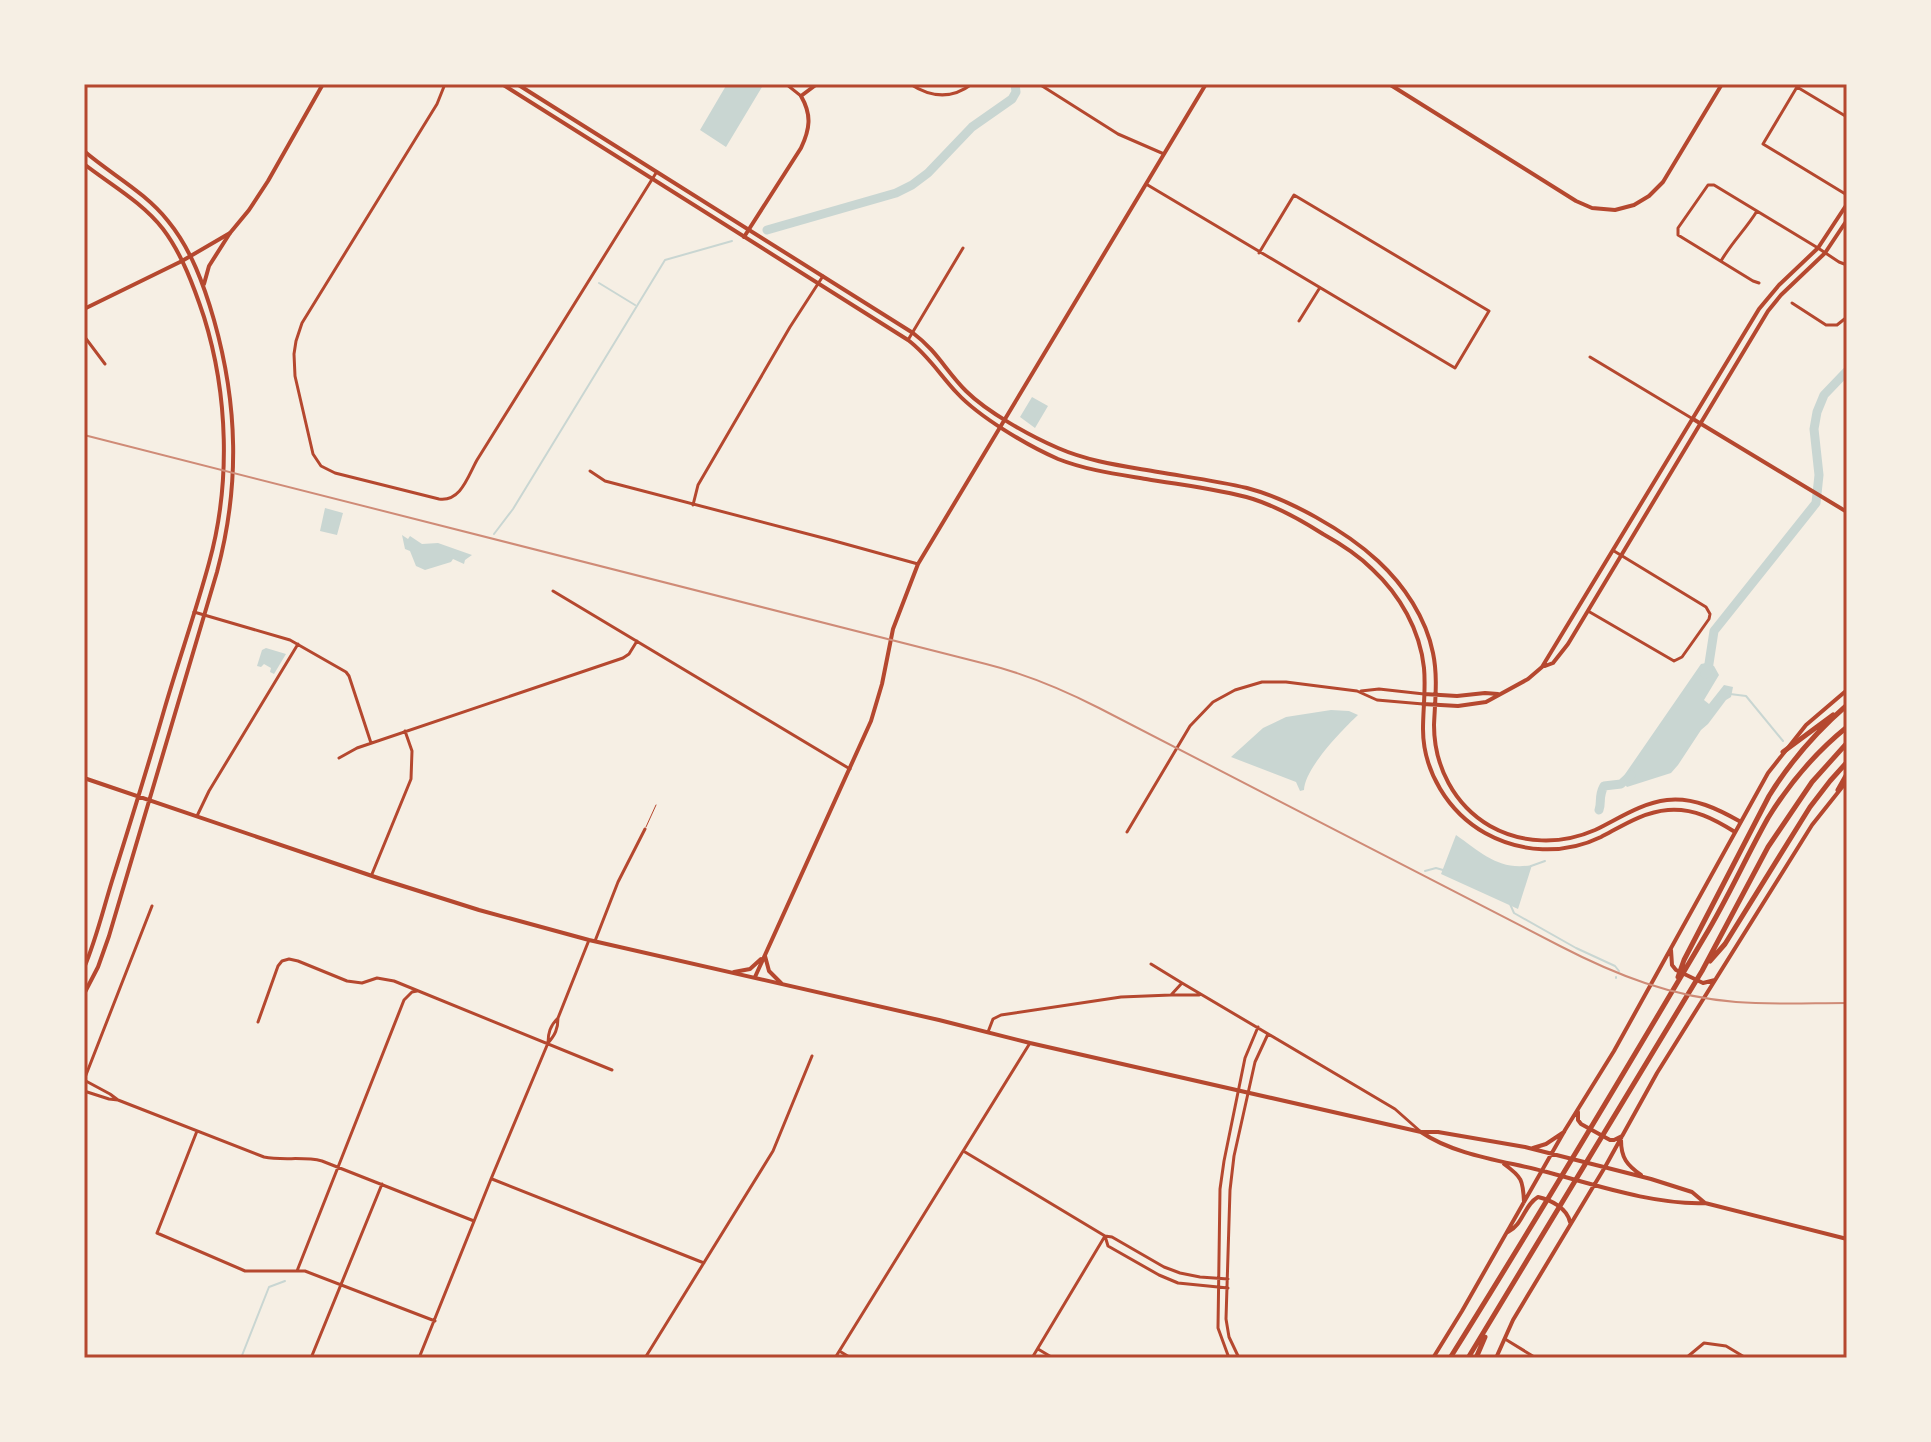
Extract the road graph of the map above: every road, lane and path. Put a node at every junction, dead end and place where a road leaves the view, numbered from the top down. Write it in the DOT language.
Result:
graph roads {
  1 [pos="323,84"];
  2 [pos="445,84"];
  3 [pos="502,84"];
  4 [pos="517,84"];
  5 [pos="786,84"];
  6 [pos="817,84"];
  7 [pos="910,84"];
  8 [pos="972,84"];
  9 [pos="1039,84"];
  10 [pos="1206,84"];
  11 [pos="1389,84"];
  12 [pos="1722,84"];
  13 [pos="801,96"];
  14 [pos="1847,117"];
  15 [pos="84,151"];
  16 [pos="1164,154"];
  17 [pos="84,164"];
  18 [pos="101,164"];
  19 [pos="656,172"];
  20 [pos="96,173"];
  21 [pos="652,178"];
  22 [pos="1146,184"];
  23 [pos="1847,195"];
  24 [pos="1847,204"];
  25 [pos="1757,211"];
  26 [pos="1847,220"];
  27 [pos="749,230"];
  28 [pos="230,233"];
  29 [pos="744,237"];
  30 [pos="963,248"];
  31 [pos="1818,248"];
  32 [pos="1259,253"];
  33 [pos="1825,253"];
  34 [pos="191,256"];
  35 [pos="182,261"];
  36 [pos="1721,261"];
  37 [pos="1847,265"];
  38 [pos="823,276"];
  39 [pos="818,283"];
  40 [pos="1759,283"];
  41 [pos="203,287"];
  42 [pos="1319,289"];
  43 [pos="1792,303"];
  44 [pos="84,309"];
  45 [pos="875,309"];
  46 [pos="871,316"];
  47 [pos="1847,317"];
  48 [pos="1753,319"];
  49 [pos="1299,321"];
  50 [pos="1760,324"];
  51 [pos="913,333"];
  52 [pos="84,336"];
  53 [pos="908,340"];
  54 [pos="930,347"];
  55 [pos="924,353"];
  56 [pos="1590,357"];
  57 [pos="105,364"];
  58 [pos="231,394"];
  59 [pos="220,396"];
  60 [pos="1005,419"];
  61 [pos="1693,419"];
  62 [pos="1700,423"];
  63 [pos="1001,427"];
  64 [pos="1104,462"];
  65 [pos="590,471"];
  66 [pos="1102,471"];
  67 [pos="1264,494"];
  68 [pos="1261,502"];
  69 [pos="693,505"];
  70 [pos="1847,512"];
  71 [pos="1614,551"];
  72 [pos="1621,556"];
  73 [pos="918,564"];
  74 [pos="1383,566"];
  75 [pos="1376,572"];
  76 [pos="553,591"];
  77 [pos="1587,611"];
  78 [pos="194,612"];
  79 [pos="204,615"];
  80 [pos="1567,629"];
  81 [pos="1575,632"];
  82 [pos="637,641"];
  83 [pos="298,644"];
  84 [pos="1542,667"];
  85 [pos="1847,690"];
  86 [pos="1357,691"];
  87 [pos="1424,694"];
  88 [pos="1436,695"];
  89 [pos="1499,695"];
  90 [pos="1423,704"];
  91 [pos="1435,705"];
  92 [pos="1847,706"];
  93 [pos="1847,727"];
  94 [pos="405,731"];
  95 [pos="371,743"];
  96 [pos="1847,743"];
  97 [pos="1783,752"];
  98 [pos="339,758"];
  99 [pos="1847,762"];
  100 [pos="850,769"];
  101 [pos="1847,774"];
  102 [pos="84,778"];
  103 [pos="1847,781"];
  104 [pos="1838,790"];
  105 [pos="139,796"];
  106 [pos="148,799"];
  107 [pos="1462,802"];
  108 [pos="656,805"];
  109 [pos="1454,808"];
  110 [pos="197,816"];
  111 [pos="1741,822"];
  112 [pos="645,829"];
  113 [pos="1127,832"];
  114 [pos="1735,832"];
  115 [pos="1581,835"];
  116 [pos="1557,840"];
  117 [pos="1584,844"];
  118 [pos="1558,849"];
  119 [pos="372,876"];
  120 [pos="152,906"];
  121 [pos="589,940"];
  122 [pos="595,941"];
  123 [pos="1671,948"];
  124 [pos="765,954"];
  125 [pos="1151,964"];
  126 [pos="84,968"];
  127 [pos="1702,971"];
  128 [pos="733,973"];
  129 [pos="755,977"];
  130 [pos="1715,980"];
  131 [pos="781,983"];
  132 [pos="1182,983"];
  133 [pos="1674,988"];
  134 [pos="418,991"];
  135 [pos="84,994"];
  136 [pos="1171,995"];
  137 [pos="1202,995"];
  138 [pos="258,1022"];
  139 [pos="1258,1027"];
  140 [pos="988,1032"];
  141 [pos="1268,1033"];
  142 [pos="548,1043"];
  143 [pos="1030,1043"];
  144 [pos="812,1056"];
  145 [pos="612,1070"];
  146 [pos="84,1080"];
  147 [pos="84,1091"];
  148 [pos="1238,1091"];
  149 [pos="1247,1093"];
  150 [pos="118,1100"];
  151 [pos="1579,1109"];
  152 [pos="1565,1130"];
  153 [pos="197,1131"];
  154 [pos="1421,1132"];
  155 [pos="1622,1136"];
  156 [pos="1531,1148"];
  157 [pos="964,1152"];
  158 [pos="1552,1153"];
  159 [pos="1498,1160"];
  160 [pos="339,1167"];
  161 [pos="1605,1167"];
  162 [pos="1542,1171"];
  163 [pos="1647,1178"];
  164 [pos="491,1179"];
  165 [pos="382,1184"];
  166 [pos="1594,1185"];
  167 [pos="1524,1203"];
  168 [pos="1705,1203"];
  169 [pos="474,1221"];
  170 [pos="1570,1225"];
  171 [pos="1506,1234"];
  172 [pos="1105,1236"];
  173 [pos="1847,1239"];
  174 [pos="704,1263"];
  175 [pos="297,1271"];
  176 [pos="1218,1278"];
  177 [pos="1228,1279"];
  178 [pos="340,1285"];
  179 [pos="1218,1288"];
  180 [pos="1228,1288"];
  181 [pos="435,1321"];
  182 [pos="1491,1323"];
  183 [pos="1504,1339"];
  184 [pos="1038,1349"];
  185 [pos="839,1351"];
  186 [pos="311,1358"];
  187 [pos="419,1358"];
  188 [pos="645,1358"];
  189 [pos="835,1358"];
  190 [pos="851,1358"];
  191 [pos="1032,1358"];
  192 [pos="1053,1358"];
  193 [pos="1229,1358"];
  194 [pos="1239,1358"];
  195 [pos="1433,1358"];
  196 [pos="1450,1358"];
  197 [pos="1468,1358"];
  198 [pos="1476,1358"];
  199 [pos="1496,1358"];
  200 [pos="1536,1358"];
  201 [pos="1686,1358"];
  202 [pos="1746,1358"];
  1 -- 28 [label="main road"];
  2 -- 21 [label="street"];
  3 -- 21 [label="main road"];
  4 -- 19 [label="main road"];
  5 -- 13 [label="street"];
  6 -- 13 [label="main road"];
  7 -- 8 [label="street"];
  9 -- 16 [label="street"];
  10 -- 16 [label="main road"];
  11 -- 12 [label="main road"];
  13 -- 27 [label="main road"];
  14 -- 23 [label="street"];
  15 -- 18 [label="main road"];
  16 -- 22 [label="main road"];
  17 -- 20 [label="main road"];
  18 -- 20 [label="main road"];
  18 -- 34 [label="main road"];
  19 -- 21 [label="street"];
  19 -- 27 [label="main road"];
  20 -- 35 [label="main road"];
  21 -- 29 [label="main road"];
  22 -- 32 [label="street"];
  22 -- 60 [label="main road"];
  24 -- 31 [label="main road"];
  25 -- 31 [label="street"];
  25 -- 36 [label="street"];
  25 -- 36 [label="street"];
  26 -- 33 [label="main road"];
  27 -- 29 [label="main road"];
  27 -- 38 [label="main road"];
  28 -- 34 [label="main road"];
  28 -- 41 [label="main road"];
  29 -- 39 [label="main road"];
  30 -- 51 [label="street"];
  31 -- 33 [label="street"];
  31 -- 48 [label="main road"];
  32 -- 42 [label="street"];
  32 -- 42 [label="street"];
  33 -- 37 [label="street"];
  33 -- 50 [label="main road"];
  34 -- 35 [label="main road"];
  34 -- 41 [label="main road"];
  35 -- 44 [label="main road"];
  35 -- 59 [label="main road"];
  36 -- 40 [label="street"];
  38 -- 39 [label="street"];
  38 -- 45 [label="main road"];
  39 -- 46 [label="main road"];
  39 -- 69 [label="street"];
  41 -- 58 [label="main road"];
  42 -- 49 [label="street"];
  43 -- 47 [label="street"];
  45 -- 46 [label="main road"];
  45 -- 51 [label="main road"];
  46 -- 53 [label="main road"];
  48 -- 50 [label="main road"];
  48 -- 61 [label="main road"];
  50 -- 62 [label="main road"];
  51 -- 53 [label="street"];
  51 -- 54 [label="main road"];
  52 -- 57 [label="street"];
  53 -- 55 [label="main road"];
  54 -- 55 [label="main road"];
  54 -- 60 [label="main road"];
  55 -- 63 [label="main road"];
  56 -- 61 [label="street"];
  58 -- 59 [label="main road"];
  58 -- 79 [label="main road"];
  59 -- 78 [label="main road"];
  60 -- 63 [label="main road"];
  60 -- 64 [label="main road"];
  61 -- 62 [label="main road"];
  61 -- 71 [label="main road"];
  62 -- 70 [label="main road"];
  62 -- 72 [label="main road"];
  63 -- 66 [label="main road"];
  63 -- 73 [label="main road"];
  64 -- 66 [label="main road"];
  64 -- 67 [label="main road"];
  65 -- 69 [label="street"];
  66 -- 68 [label="main road"];
  67 -- 68 [label="main road"];
  67 -- 74 [label="main road"];
  68 -- 75 [label="main road"];
  69 -- 73 [label="street"];
  71 -- 72 [label="street"];
  71 -- 80 [label="main road"];
  72 -- 77 [label="main road"];
  72 -- 77 [label="street"];
  73 -- 100 [label="main road"];
  74 -- 75 [label="main road"];
  74 -- 88 [label="main road"];
  75 -- 87 [label="main road"];
  76 -- 82 [label="street"];
  77 -- 81 [label="main road"];
  78 -- 79 [label="street"];
  78 -- 105 [label="main road"];
  79 -- 83 [label="street"];
  79 -- 106 [label="main road"];
  80 -- 81 [label="main road"];
  80 -- 84 [label="main road"];
  81 -- 84 [label="main road"];
  82 -- 94 [label="street"];
  82 -- 100 [label="street"];
  83 -- 95 [label="street"];
  83 -- 110 [label="street"];
  84 -- 89 [label="main road"];
  85 -- 97 [label="main road"];
  86 -- 87 [label="street"];
  86 -- 90 [label="street"];
  86 -- 113 [label="street"];
  87 -- 88 [label="main road"];
  87 -- 90 [label="main road"];
  88 -- 89 [label="main road"];
  88 -- 91 [label="main road"];
  89 -- 91 [label="main road"];
  90 -- 91 [label="main road"];
  90 -- 109 [label="main road"];
  91 -- 107 [label="main road"];
  92 -- 97 [label="highway"];
  92 -- 133 [label="highway"];
  93 -- 133 [label="highway"];
  94 -- 95 [label="street"];
  94 -- 119 [label="street"];
  95 -- 98 [label="street"];
  96 -- 127 [label="highway"];
  97 -- 111 [label="main road"];
  99 -- 127 [label="highway"];
  100 -- 124 [label="main road"];
  101 -- 104 [label="highway"];
  102 -- 105 [label="main road"];
  103 -- 104 [label="main road"];
  104 -- 130 [label="main road"];
  105 -- 106 [label="main road"];
  105 -- 126 [label="main road"];
  106 -- 110 [label="main road"];
  106 -- 135 [label="main road"];
  107 -- 109 [label="main road"];
  107 -- 116 [label="main road"];
  108 -- 112 [label="lane"];
  109 -- 118 [label="main road"];
  110 -- 119 [label="main road"];
  111 -- 114 [label="main road"];
  111 -- 115 [label="main road"];
  112 -- 122 [label="street"];
  114 -- 117 [label="main road"];
  114 -- 123 [label="main road"];
  115 -- 116 [label="main road"];
  115 -- 117 [label="main road"];
  116 -- 118 [label="main road"];
  117 -- 118 [label="main road"];
  119 -- 121 [label="main road"];
  120 -- 146 [label="street"];
  121 -- 122 [label="main road"];
  121 -- 142 [label="street"];
  122 -- 128 [label="main road"];
  123 -- 130 [label="main road"];
  123 -- 151 [label="main road"];
  124 -- 128 [label="main road"];
  124 -- 129 [label="main road"];
  124 -- 131 [label="main road"];
  125 -- 132 [label="street"];
  127 -- 182 [label="highway"];
  128 -- 129 [label="main road"];
  129 -- 131 [label="main road"];
  130 -- 155 [label="main road"];
  131 -- 140 [label="main road"];
  132 -- 136 [label="street"];
  132 -- 137 [label="street"];
  133 -- 196 [label="highway"];
  134 -- 138 [label="street"];
  134 -- 142 [label="street"];
  134 -- 160 [label="street"];
  136 -- 137 [label="street"];
  136 -- 140 [label="street"];
  137 -- 139 [label="street"];
  139 -- 141 [label="street"];
  139 -- 148 [label="street"];
  140 -- 143 [label="main road"];
  141 -- 149 [label="street"];
  141 -- 154 [label="street"];
  142 -- 145 [label="street"];
  142 -- 164 [label="street"];
  143 -- 148 [label="main road"];
  143 -- 157 [label="street"];
  144 -- 174 [label="street"];
  146 -- 150 [label="street"];
  147 -- 150 [label="street"];
  148 -- 149 [label="main road"];
  148 -- 176 [label="street"];
  149 -- 154 [label="main road"];
  149 -- 177 [label="street"];
  150 -- 153 [label="street"];
  151 -- 152 [label="main road"];
  151 -- 155 [label="main road"];
  152 -- 156 [label="main road"];
  152 -- 158 [label="main road"];
  153 -- 160 [label="street"];
  153 -- 175 [label="street"];
  154 -- 156 [label="main road"];
  154 -- 159 [label="main road"];
  155 -- 161 [label="main road"];
  155 -- 163 [label="main road"];
  156 -- 158 [label="main road"];
  157 -- 172 [label="street"];
  157 -- 185 [label="street"];
  158 -- 161 [label="main road"];
  158 -- 162 [label="main road"];
  159 -- 162 [label="main road"];
  159 -- 167 [label="main road"];
  160 -- 165 [label="street"];
  160 -- 175 [label="street"];
  161 -- 163 [label="main road"];
  161 -- 166 [label="main road"];
  162 -- 166 [label="main road"];
  162 -- 167 [label="main road"];
  163 -- 168 [label="main road"];
  164 -- 169 [label="street"];
  164 -- 174 [label="street"];
  165 -- 169 [label="street"];
  165 -- 178 [label="street"];
  166 -- 168 [label="main road"];
  166 -- 170 [label="main road"];
  167 -- 171 [label="main road"];
  168 -- 173 [label="main road"];
  169 -- 181 [label="street"];
  170 -- 171 [label="main road"];
  170 -- 183 [label="main road"];
  171 -- 195 [label="main road"];
  172 -- 176 [label="street"];
  172 -- 179 [label="street"];
  172 -- 184 [label="street"];
  174 -- 188 [label="street"];
  175 -- 178 [label="street"];
  176 -- 177 [label="street"];
  176 -- 179 [label="street"];
  177 -- 180 [label="street"];
  178 -- 181 [label="street"];
  178 -- 186 [label="street"];
  179 -- 180 [label="street"];
  179 -- 193 [label="street"];
  180 -- 194 [label="street"];
  181 -- 187 [label="street"];
  182 -- 197 [label="highway"];
  182 -- 198 [label="highway"];
  183 -- 199 [label="main road"];
  183 -- 200 [label="street"];
  184 -- 191 [label="street"];
  184 -- 192 [label="street"];
  185 -- 189 [label="street"];
  185 -- 190 [label="street"];
  201 -- 202 [label="street"];
}
